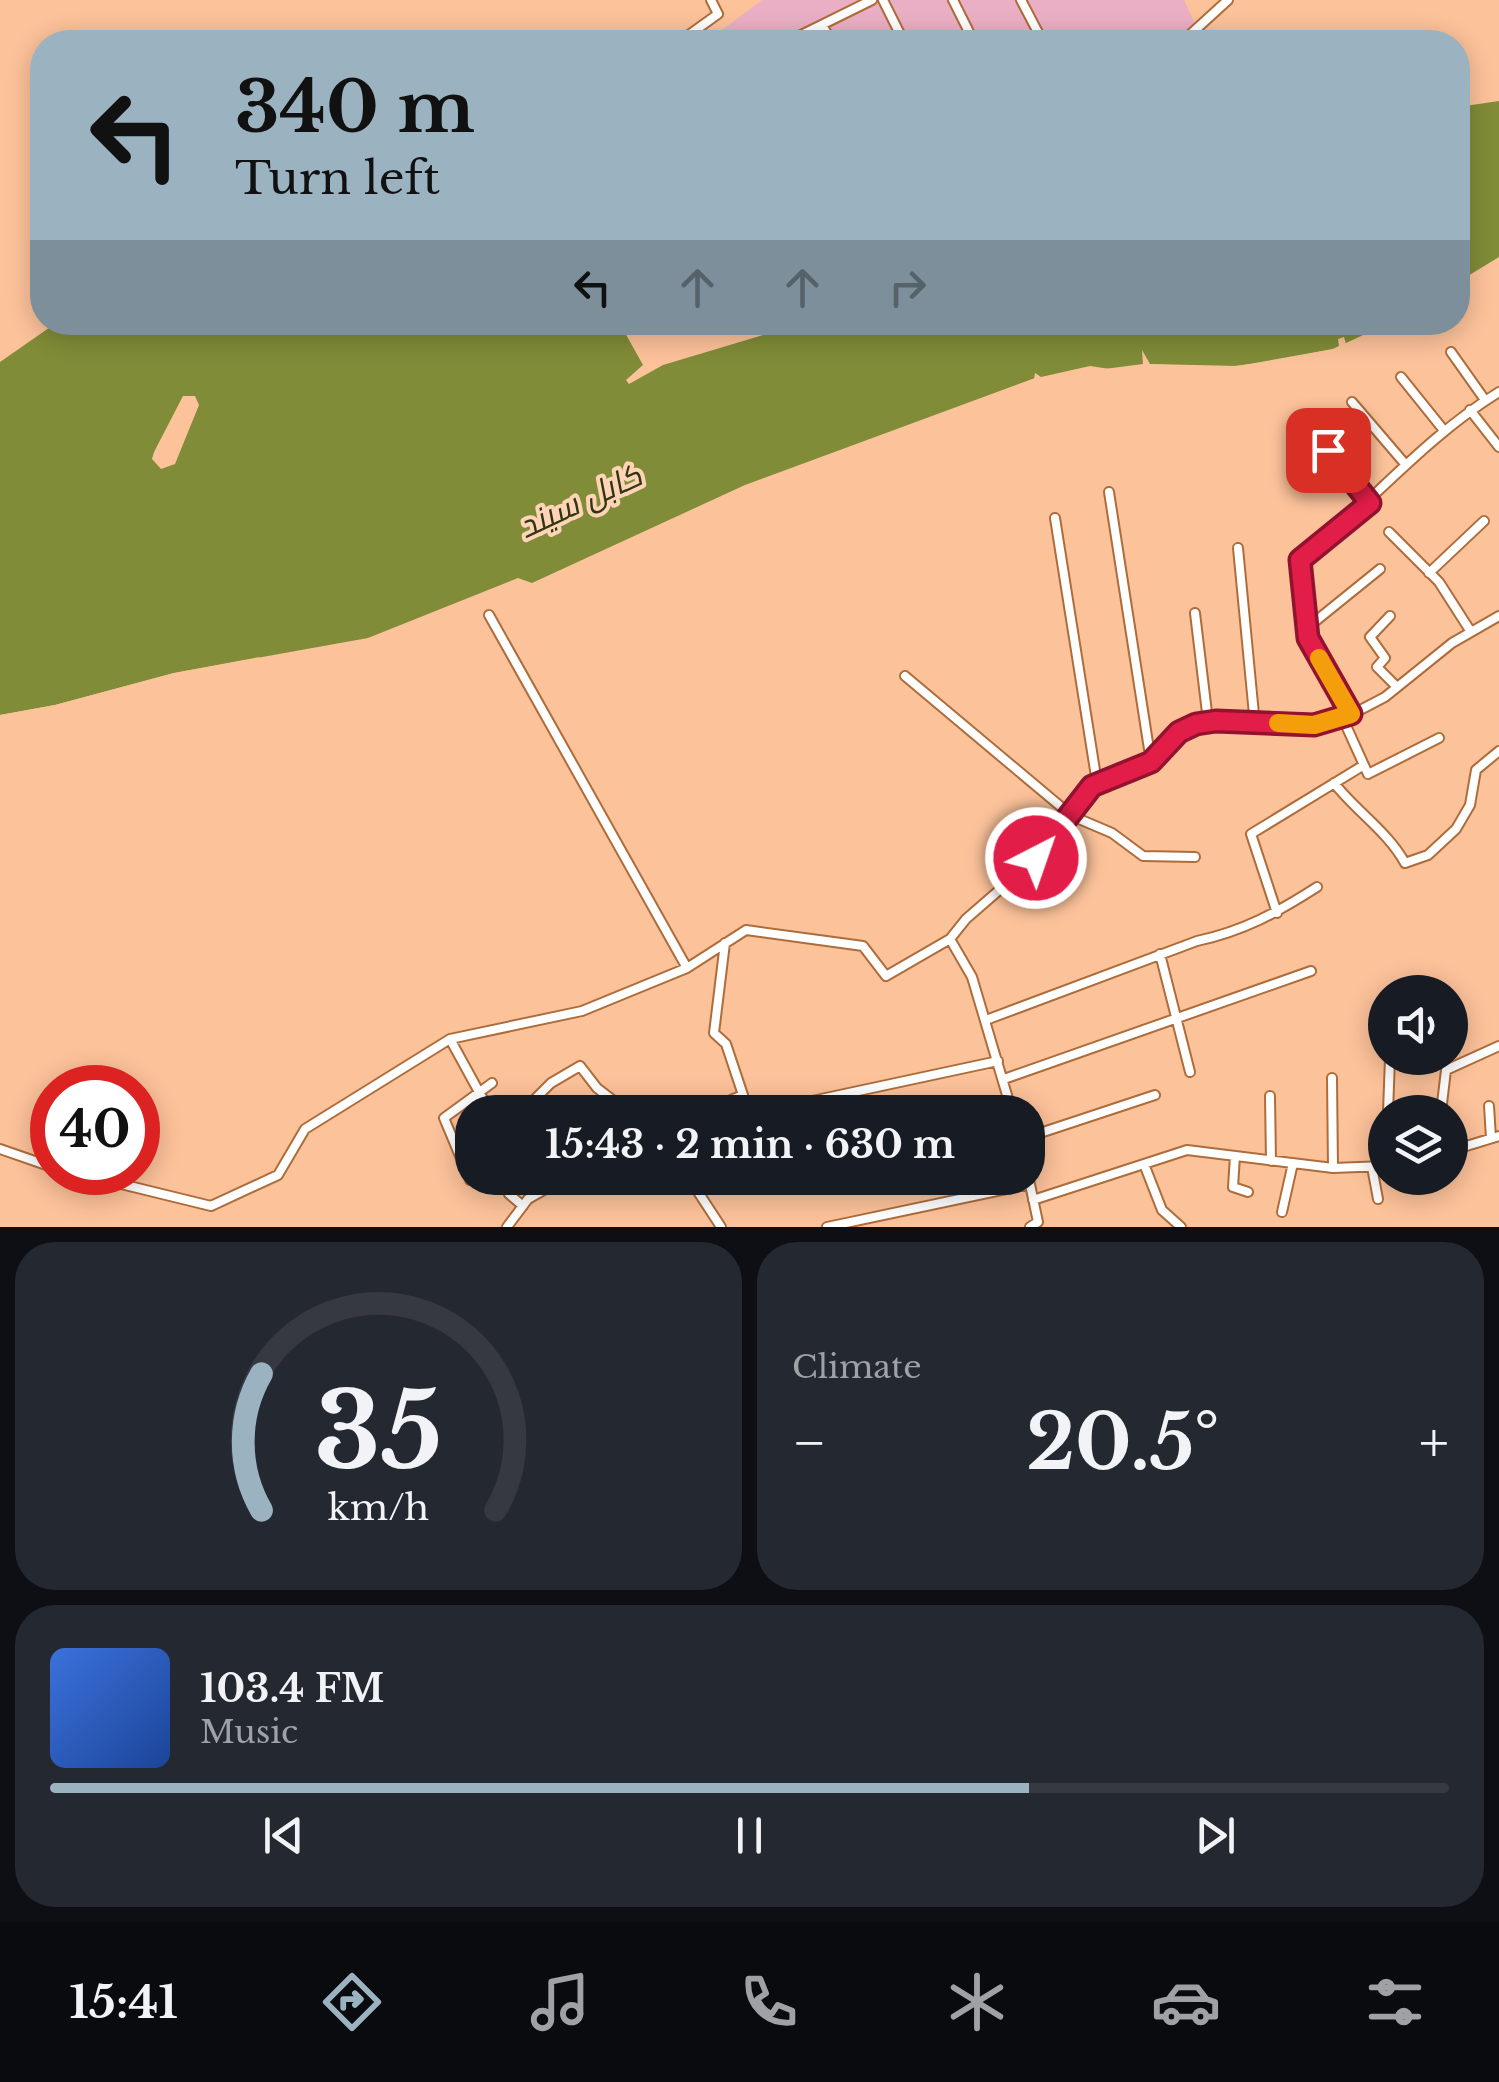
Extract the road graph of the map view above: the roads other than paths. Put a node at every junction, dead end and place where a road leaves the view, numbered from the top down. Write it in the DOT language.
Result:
graph roads {
  1 [pos="710,0"];
  2 [pos="872,0"];
  3 [pos="882,0"];
  4 [pos="953,0"];
  5 [pos="1021,0"];
  6 [pos="1228,0"];
  7 [pos="822,24"];
  8 [pos="696,30"];
  9 [pos="810,30"];
  10 [pos="825,30"];
  11 [pos="898,30"];
  12 [pos="968,30"];
  13 [pos="1037,30"];
  14 [pos="1195,30"];
  15 [pos="1451,352"];
  16 [pos="1402,377"];
  17 [pos="1499,392"];
  18 [pos="1485,400"];
  19 [pos="1352,402"];
  20 [pos="1470,410"];
  21 [pos="1307,424"];
  22 [pos="1442,428"];
  23 [pos="1499,447"];
  24 [pos="1406,465"];
  25 [pos="1109,492"];
  26 [pos="1370,503"];
  27 [pos="1054,518"];
  28 [pos="1484,521"];
  29 [pos="1389,532"];
  30 [pos="1238,548"];
  31 [pos="1380,569"];
  32 [pos="1430,572"];
  33 [pos="1195,613"];
  34 [pos="489,615"];
  35 [pos="1390,616"];
  36 [pos="1499,616"];
  37 [pos="1306,628"];
  38 [pos="1471,632"];
  39 [pos="904,676"];
  40 [pos="1397,687"];
  41 [pos="1347,716"];
  42 [pos="1208,721"];
  43 [pos="1255,725"];
  44 [pos="1438,738"];
  45 [pos="1499,750"];
  46 [pos="1151,762"];
  47 [pos="1364,765"];
  48 [pos="1096,783"];
  49 [pos="1334,783"];
  50 [pos="1072,816"];
  51 [pos="1195,857"];
  52 [pos="1317,887"];
  53 [pos="1277,913"];
  54 [pos="950,939"];
  55 [pos="725,944"];
  56 [pos="1160,954"];
  57 [pos="686,968"];
  58 [pos="1311,971"];
  59 [pos="1176,1018"];
  60 [pos="986,1020"];
  61 [pos="450,1039"];
  62 [pos="1499,1046"];
  63 [pos="998,1060"];
  64 [pos="1190,1072"];
  65 [pos="1332,1078"];
  66 [pos="1004,1079"];
  67 [pos="492,1083"];
  68 [pos="479,1093"];
  69 [pos="476,1095"];
  70 [pos="539,1095"];
  71 [pos="606,1095"];
  72 [pos="741,1095"];
  73 [pos="840,1095"];
  74 [pos="1008,1095"];
  75 [pos="1155,1095"];
  76 [pos="1443,1095"];
  77 [pos="1270,1096"];
  78 [pos="1489,1106"];
  79 [pos="455,1110"];
  80 [pos="1045,1131"];
  81 [pos="1495,1137"];
  82 [pos="455,1144"];
  83 [pos="1468,1145"];
  84 [pos="0,1149"];
  85 [pos="1234,1156"];
  86 [pos="30,1159"];
  87 [pos="1271,1160"];
  88 [pos="1144,1164"];
  89 [pos="1294,1164"];
  90 [pos="1368,1167"];
  91 [pos="1332,1168"];
  92 [pos="1248,1192"];
  93 [pos="160,1194"];
  94 [pos="509,1195"];
  95 [pos="540,1195"];
  96 [pos="700,1195"];
  97 [pos="964,1195"];
  98 [pos="1032,1195"];
  99 [pos="1377,1195"];
  100 [pos="1378,1199"];
  101 [pos="1033,1200"];
  102 [pos="523,1206"];
  103 [pos="1282,1212"];
  104 [pos="507,1227"];
  105 [pos="720,1227"];
  106 [pos="827,1227"];
  107 [pos="1030,1227"];
  108 [pos="1180,1227"];
  1 -- 8 [label="street"];
  2 -- 7 [label="street"];
  3 -- 11 [label="street"];
  4 -- 12 [label="street"];
  5 -- 13 [label="street"];
  6 -- 14 [label="street"];
  7 -- 9 [label="street"];
  7 -- 10 [label="street"];
  15 -- 18 [label="street"];
  16 -- 22 [label="street"];
  17 -- 18 [label="street"];
  18 -- 20 [label="street"];
  19 -- 24 [label="street"];
  20 -- 22 [label="street"];
  20 -- 23 [label="street"];
  21 -- 26 [label="street"];
  22 -- 24 [label="street"];
  24 -- 26 [label="street"];
  25 -- 46 [label="street"];
  26 -- 37 [label="street"];
  27 -- 48 [label="street"];
  28 -- 32 [label="street"];
  29 -- 32 [label="street"];
  30 -- 43 [label="street"];
  31 -- 37 [label="street"];
  32 -- 38 [label="street"];
  33 -- 42 [label="street"];
  34 -- 57 [label="street"];
  35 -- 40 [label="street"];
  36 -- 38 [label="street"];
  37 -- 41 [label="street"];
  38 -- 40 [label="street"];
  39 -- 50 [label="street"];
  40 -- 41 [label="street"];
  41 -- 43 [label="street"];
  41 -- 47 [label="street"];
  42 -- 43 [label="street"];
  42 -- 46 [label="street"];
  44 -- 47 [label="street"];
  45 -- 49 [label="street"];
  46 -- 48 [label="street"];
  47 -- 49 [label="street"];
  48 -- 50 [label="street"];
  49 -- 53 [label="street"];
  50 -- 51 [label="street"];
  50 -- 54 [label="street"];
  52 -- 53 [label="street"];
  53 -- 56 [label="street"];
  54 -- 55 [label="street"];
  54 -- 60 [label="street"];
  55 -- 57 [label="street"];
  55 -- 72 [label="street"];
  56 -- 59 [label="street"];
  56 -- 60 [label="street"];
  57 -- 61 [label="street"];
  58 -- 59 [label="street"];
  59 -- 64 [label="street"];
  59 -- 66 [label="street"];
  60 -- 63 [label="street"];
  61 -- 68 [label="street"];
  61 -- 93 [label="street"];
  62 -- 76 [label="street"];
  63 -- 66 [label="street"];
  63 -- 73 [label="street"];
  65 -- 91 [label="street"];
  66 -- 74 [label="street"];
  67 -- 68 [label="street"];
  68 -- 69 [label="street"];
  70 -- 71 [label="street"];
  75 -- 80 [label="street"];
  77 -- 87 [label="street"];
  78 -- 81 [label="street"];
  79 -- 82 [label="street"];
  81 -- 83 [label="street"];
  84 -- 86 [label="street"];
  85 -- 87 [label="street"];
  85 -- 88 [label="street"];
  85 -- 92 [label="street"];
  87 -- 89 [label="street"];
  88 -- 101 [label="street"];
  88 -- 108 [label="street"];
  89 -- 91 [label="street"];
  89 -- 103 [label="street"];
  90 -- 91 [label="street"];
  94 -- 102 [label="street"];
  95 -- 102 [label="street"];
  96 -- 105 [label="street"];
  97 -- 106 [label="street"];
  98 -- 101 [label="street"];
  99 -- 100 [label="street"];
  101 -- 107 [label="street"];
  102 -- 104 [label="street"];
}
